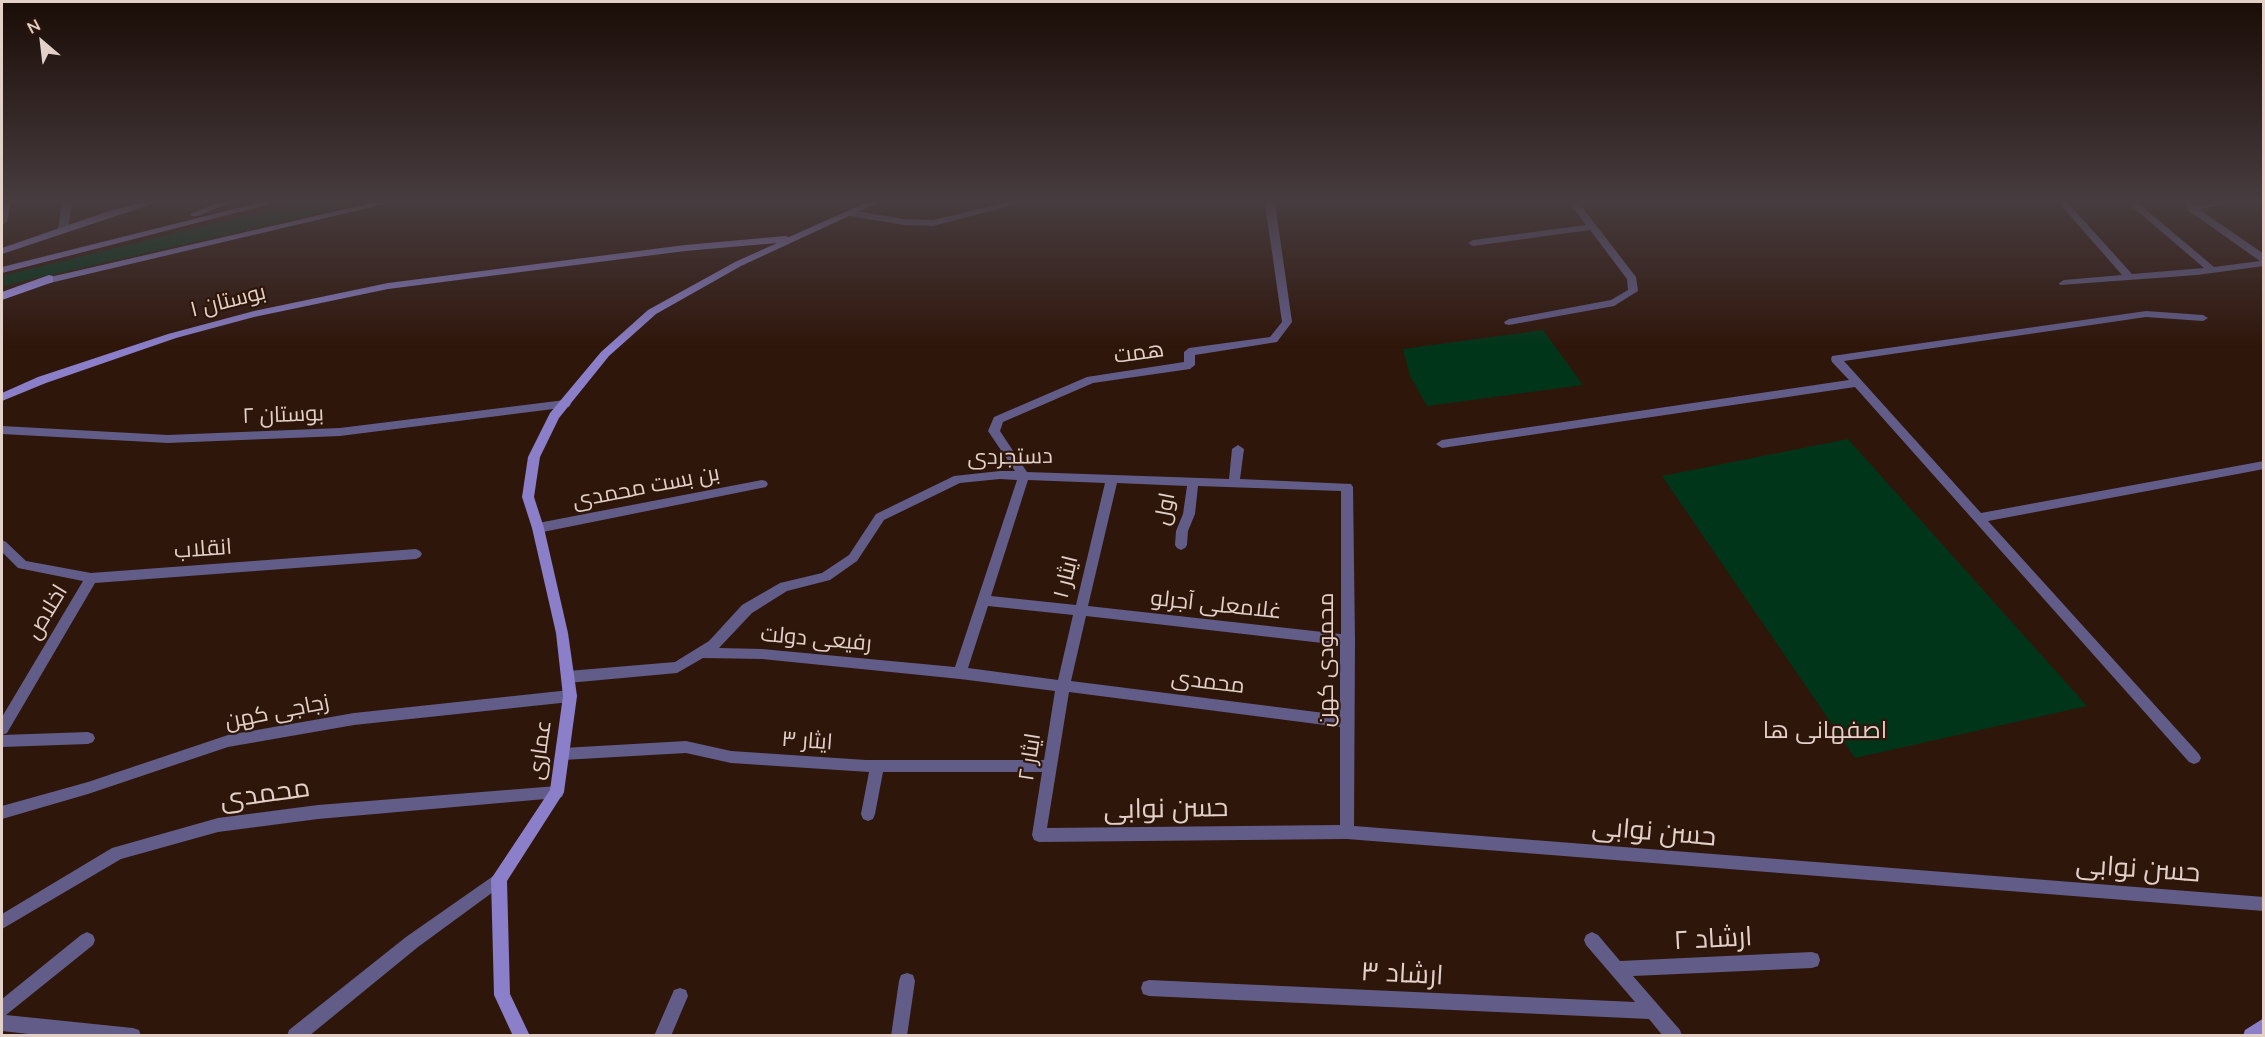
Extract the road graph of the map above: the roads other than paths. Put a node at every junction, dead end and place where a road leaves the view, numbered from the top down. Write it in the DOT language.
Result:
graph roads {
  1 [pos="75,251"];
  2 [pos="171,251"];
  3 [pos="658,251"];
  4 [pos="766,251"];
  5 [pos="1277,251"];
  6 [pos="1611,251"];
  7 [pos="2106,251"];
  8 [pos="2190,251"];
  9 [pos="2251,251"];
  10 [pos="2264,261"];
  11 [pos="2,270"];
  12 [pos="2212,270"];
  13 [pos="2130,278"];
  14 [pos="49,279"];
  15 [pos="2064,283"];
  16 [pos="2,294"];
  17 [pos="2203,318"];
  18 [pos="1509,322"];
  19 [pos="1857,383"];
  20 [pos="2,397"];
  21 [pos="564,404"];
  22 [pos="2,430"];
  23 [pos="1442,444"];
  24 [pos="1238,449"];
  25 [pos="2264,465"];
  26 [pos="1024,476"];
  27 [pos="1112,479"];
  28 [pos="1193,482"];
  29 [pos="1234,483"];
  30 [pos="762,484"];
  31 [pos="1347,487"];
  32 [pos="1979,518"];
  33 [pos="538,528"];
  34 [pos="2,545"];
  35 [pos="1181,545"];
  36 [pos="416,554"];
  37 [pos="91,578"];
  38 [pos="984,600"];
  39 [pos="1079,612"];
  40 [pos="1348,640"];
  41 [pos="700,653"];
  42 [pos="960,673"];
  43 [pos="568,677"];
  44 [pos="1063,685"];
  45 [pos="570,696"];
  46 [pos="1347,722"];
  47 [pos="2,729"];
  48 [pos="88,738"];
  49 [pos="2,741"];
  50 [pos="563,754"];
  51 [pos="2194,758"];
  52 [pos="878,766"];
  53 [pos="1050,766"];
  54 [pos="557,792"];
  55 [pos="2,813"];
  56 [pos="868,814"];
  57 [pos="1347,832"];
  58 [pos="1039,835"];
  59 [pos="499,879"];
  60 [pos="2264,904"];
  61 [pos="2,922"];
  62 [pos="87,940"];
  63 [pos="1592,940"];
  64 [pos="1812,960"];
  65 [pos="1617,969"];
  66 [pos="907,981"];
  67 [pos="1149,988"];
  68 [pos="680,996"];
  69 [pos="2,1009"];
  70 [pos="1653,1011"];
  71 [pos="2,1023"];
  72 [pos="2264,1026"];
  73 [pos="133,1035"];
  74 [pos="296,1035"];
  75 [pos="522,1035"];
  76 [pos="662,1035"];
  77 [pos="899,1035"];
  78 [pos="1674,1035"];
  79 [pos="2251,1035"];
  1 -- 11 [label="street"];
  2 -- 14 [label="street"];
  3 -- 20 [label="street, بوستان ۱"];
  4 -- 21 [label="street, عماری"];
  5 -- 26 [label="street, همت"];
  6 -- 18 [label="street"];
  7 -- 13 [label="street"];
  8 -- 12 [label="street"];
  9 -- 10 [label="street"];
  10 -- 12 [label="street"];
  12 -- 13 [label="street"];
  13 -- 15 [label="street"];
  14 -- 16 [label="main road"];
  17 -- 19 [label="street"];
  19 -- 23 [label="street"];
  19 -- 32 [label="street"];
  21 -- 22 [label="street, بوستان ۲"];
  21 -- 33 [label="street, عماری"];
  24 -- 29 [label="street"];
  25 -- 32 [label="street"];
  26 -- 27 [label="street, دستجردی"];
  26 -- 38 [label="street"];
  26 -- 41 [label="street, دستجردی"];
  27 -- 28 [label="street, دستجردی"];
  27 -- 39 [label="street, ۱ ایثار"];
  28 -- 29 [label="street, دستجردی"];
  28 -- 35 [label="street, اول"];
  29 -- 31 [label="street, دستجردی"];
  30 -- 33 [label="street, بن بست محمدی"];
  31 -- 40 [label="street, محمودی کهن"];
  32 -- 51 [label="street"];
  33 -- 43 [label="street, عماری"];
  34 -- 37 [label="street, انقلاب"];
  36 -- 37 [label="street, انقلاب"];
  37 -- 47 [label="street, اخلاص"];
  38 -- 39 [label="street, غلامعلی آجرلو"];
  38 -- 42 [label="street"];
  39 -- 40 [label="street, غلامعلی آجرلو"];
  39 -- 44 [label="street, ۱ ایثار"];
  40 -- 46 [label="street, محمودی کهن"];
  41 -- 42 [label="street, رفیعی دولت"];
  41 -- 43 [label="street, رفیعی دولت"];
  42 -- 44 [label="street, رفیعی دولت"];
  43 -- 45 [label="street, عماری"];
  44 -- 46 [label="street, محمدی"];
  44 -- 53 [label="street, ایثار ۲"];
  45 -- 50 [label="street, عماری"];
  45 -- 55 [label="street, زجاجی کهن"];
  46 -- 57 [label="street, محمودی کهن"];
  48 -- 49 [label="street"];
  50 -- 52 [label="street, ایثار ۳"];
  50 -- 54 [label="street, عماری"];
  52 -- 53 [label="street, ایثار ۳"];
  52 -- 56 [label="street"];
  53 -- 58 [label="street, ایثار ۲"];
  54 -- 59 [label="street, عماری"];
  54 -- 61 [label="street, محمدی"];
  57 -- 58 [label="street, حسن نوابی"];
  57 -- 60 [label="street, حسن نوابی"];
  59 -- 74 [label="street, عماری"];
  59 -- 75 [label="street"];
  62 -- 69 [label="street"];
  63 -- 65 [label="street"];
  64 -- 65 [label="street, ارشاد ۲"];
  65 -- 70 [label="street"];
  66 -- 77 [label="street"];
  67 -- 70 [label="street, ارشاد ۳"];
  68 -- 76 [label="street"];
  70 -- 78 [label="street"];
  71 -- 73 [label="street"];
  72 -- 79 [label="street"];
}
